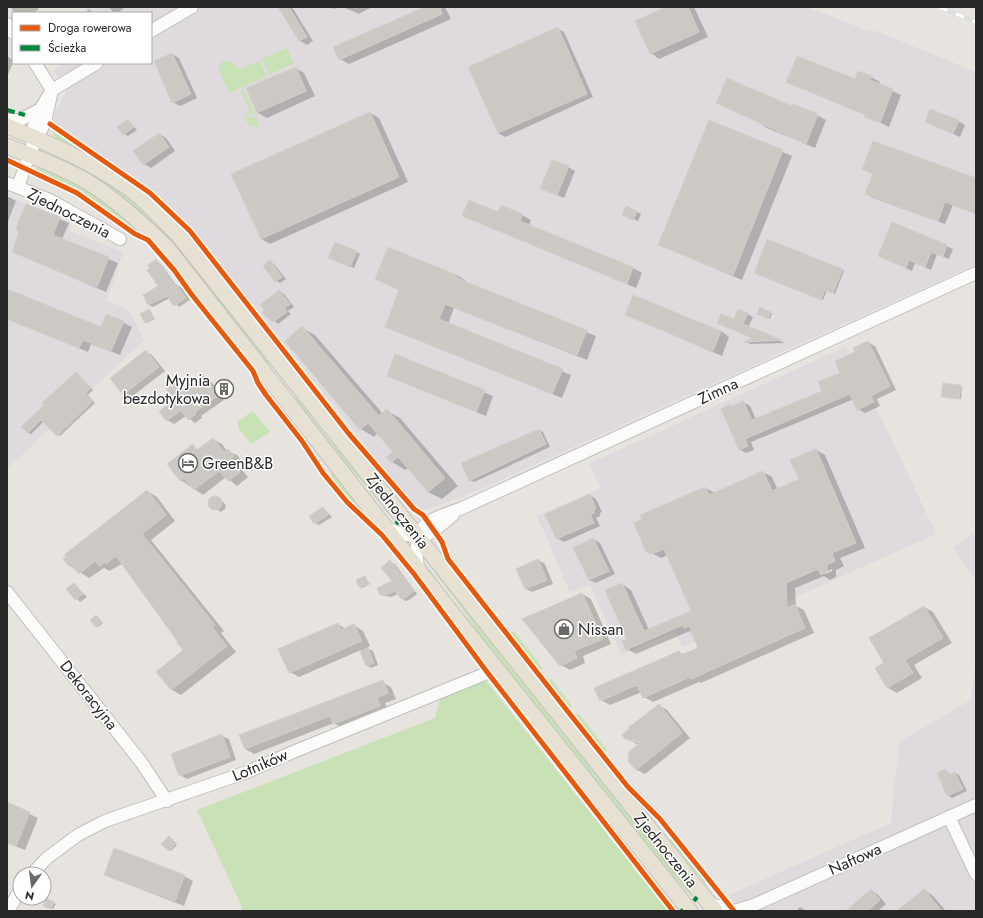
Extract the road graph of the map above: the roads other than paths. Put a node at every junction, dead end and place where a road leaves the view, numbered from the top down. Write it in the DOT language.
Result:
graph roads {
  1 [pos="192,7"];
  2 [pos="152,30"];
  3 [pos="36,64"];
  4 [pos="95,64"];
  5 [pos="52,90"];
  6 [pos="37,111"];
  7 [pos="7,120"];
  8 [pos="7,126"];
  9 [pos="35,137"];
  10 [pos="7,146"];
  11 [pos="33,156"];
  12 [pos="13,185"];
  13 [pos="120,239"];
  14 [pos="976,273"];
  15 [pos="388,529"];
  16 [pos="418,537"];
  17 [pos="418,569"];
  18 [pos="7,592"];
  19 [pos="497,669"];
  20 [pos="167,801"];
  21 [pos="976,805"];
  22 [pos="949,816"];
  23 [pos="40,866"];
  24 [pos="976,874"];
  25 [pos="712,907"];
  26 [pos="752,908"];
  27 [pos="690,911"];
  1 -- 2 [label="street"];
  3 -- 5 [label="street"];
  4 -- 5 [label="street"];
  5 -- 6 [label="street"];
  5 -- 9 [label="street"];
  6 -- 7 [label="street"];
  6 -- 9 [label="street"];
  8 -- 9 [label="main road, Zjednoczenia"];
  9 -- 11 [label="street"];
  9 -- 16 [label="main road, Zjednoczenia"];
  10 -- 11 [label="main road, Zjednoczenia"];
  11 -- 12 [label="street, Zjednoczenia"];
  11 -- 15 [label="main road, Zjednoczenia"];
  12 -- 13 [label="street, Zjednoczenia"];
  14 -- 16 [label="street, Zimna"];
  15 -- 16 [label="street"];
  15 -- 17 [label="main road, Zjednoczenia"];
  16 -- 17 [label="street"];
  16 -- 25 [label="main road, Zjednoczenia"];
  17 -- 19 [label="main road, Zjednoczenia"];
  18 -- 20 [label="street, Dekoracyjna"];
  19 -- 20 [label="street, Lotników"];
  19 -- 27 [label="main road, Zjednoczenia"];
  20 -- 23 [label="street, Lotników"];
  21 -- 22 [label="street, Naftowa"];
  22 -- 24 [label="street"];
  22 -- 26 [label="street, Naftowa"];
  25 -- 26 [label="street, Naftowa"];
}
